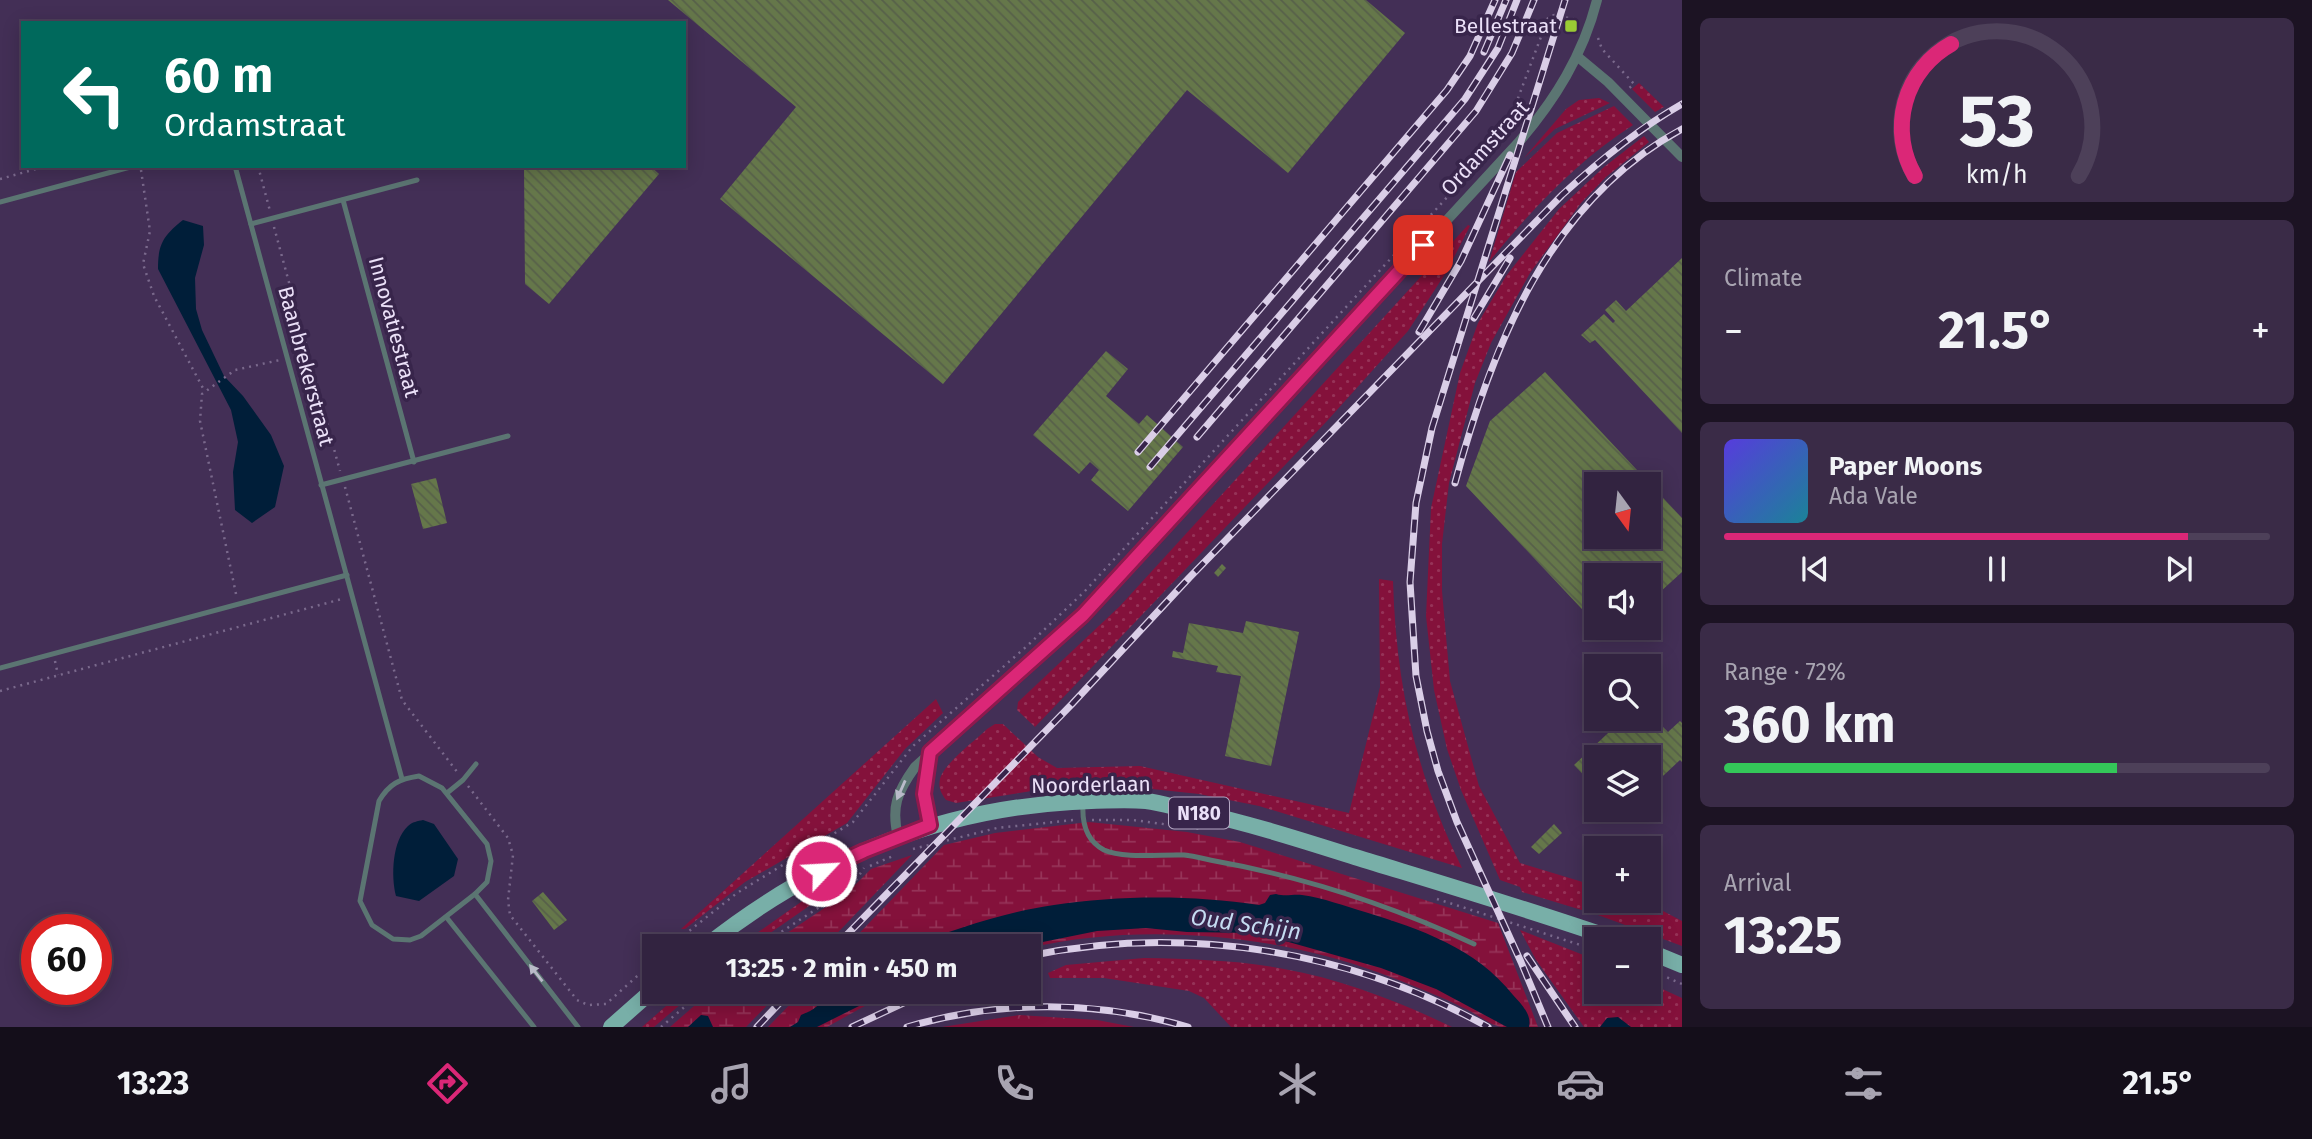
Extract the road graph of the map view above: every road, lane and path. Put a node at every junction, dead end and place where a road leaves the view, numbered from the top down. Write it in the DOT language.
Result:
graph roads {
  1 [pos="1597,0"];
  2 [pos="1591,24"];
  3 [pos="1578,57"];
  4 [pos="1621,96"];
  5 [pos="1682,157"];
  6 [pos="40,168"];
  7 [pos="127,168"];
  8 [pos="141,168"];
  9 [pos="236,168"];
  10 [pos="259,168"];
  11 [pos="0,179"];
  12 [pos="417,180"];
  13 [pos="343,200"];
  14 [pos="0,202"];
  15 [pos="272,219"];
  16 [pos="251,224"];
  17 [pos="288,359"];
  18 [pos="205,392"];
  19 [pos="508,436"];
  20 [pos="414,462"];
  21 [pos="343,480"];
  22 [pos="321,485"];
  23 [pos="347,575"];
  24 [pos="373,591"];
  25 [pos="352,597"];
  26 [pos="238,604"];
  27 [pos="52,654"];
  28 [pos="0,668"];
  29 [pos="58,675"];
  30 [pos="0,691"];
  31 [pos="930,752"];
  32 [pos="476,764"];
  33 [pos="402,779"];
  34 [pos="463,780"];
  35 [pos="446,793"];
  36 [pos="1083,802"];
  37 [pos="930,825"];
  38 [pos="898,837"];
  39 [pos="475,894"];
  40 [pos="1468,909"];
  41 [pos="447,918"];
  42 [pos="1584,928"];
  43 [pos="685,934"];
  44 [pos="722,934"];
  45 [pos="1474,944"];
  46 [pos="1584,946"];
  47 [pos="1661,956"];
  48 [pos="1682,965"];
  49 [pos="642,972"];
  50 [pos="1661,975"];
  51 [pos="1682,984"];
  52 [pos="642,1000"];
  53 [pos="688,1004"];
  54 [pos="534,1027"];
  55 [pos="578,1027"];
  56 [pos="611,1027"];
  57 [pos="661,1027"];
  1 -- 2 [label="street, Ordamstraat"];
  2 -- 3 [label="street, Ordamstraat"];
  2 -- 4 [label="path"];
  2 -- 43 [label="path"];
  3 -- 4 [label="street"];
  3 -- 31 [label="street, Ordamstraat"];
  4 -- 5 [label="street"];
  6 -- 11 [label="path"];
  7 -- 14 [label="lane"];
  8 -- 18 [label="path"];
  9 -- 16 [label="lane, Baanbrekerstraat"];
  10 -- 15 [label="path"];
  12 -- 13 [label="lane"];
  13 -- 15 [label="lane"];
  13 -- 20 [label="lane, Innovatiestraat"];
  15 -- 16 [label="lane"];
  15 -- 21 [label="path"];
  16 -- 17 [label="lane, Baanbrekerstraat"];
  17 -- 18 [label="path"];
  17 -- 22 [label="lane, Baanbrekerstraat"];
  18 -- 26 [label="path"];
  19 -- 20 [label="lane"];
  20 -- 21 [label="lane"];
  21 -- 22 [label="lane"];
  21 -- 24 [label="path"];
  22 -- 23 [label="lane, Baanbrekerstraat"];
  23 -- 25 [label="lane, Baanbrekerstraat"];
  23 -- 26 [label="lane"];
  24 -- 25 [label="path"];
  24 -- 34 [label="path"];
  25 -- 29 [label="path"];
  25 -- 33 [label="lane, Baanbrekerstraat"];
  26 -- 27 [label="lane"];
  27 -- 28 [label="lane"];
  27 -- 29 [label="path"];
  29 -- 30 [label="path"];
  31 -- 37 [label="street"];
  31 -- 38 [label="street, Ordamstraat, one-way"];
  32 -- 34 [label="lane"];
  33 -- 35 [label="lane"];
  33 -- 41 [label="lane"];
  34 -- 35 [label="lane"];
  34 -- 49 [label="path"];
  35 -- 39 [label="lane"];
  36 -- 37 [label="main road, Noorderlaan / N180"];
  36 -- 42 [label="main road, Noorderlaan / N180"];
  36 -- 45 [label="lane"];
  37 -- 38 [label="main road, Noorderlaan / N180"];
  38 -- 44 [label="main road, Noorderlaan / N180"];
  39 -- 41 [label="lane"];
  55 -- 39 [label="lane, one-way"];
  40 -- 46 [label="path"];
  41 -- 54 [label="lane"];
  47 -- 48 [label="main road"];
  50 -- 51 [label="path"];
  52 -- 56 [label="main road"];
  53 -- 57 [label="path"];
}
